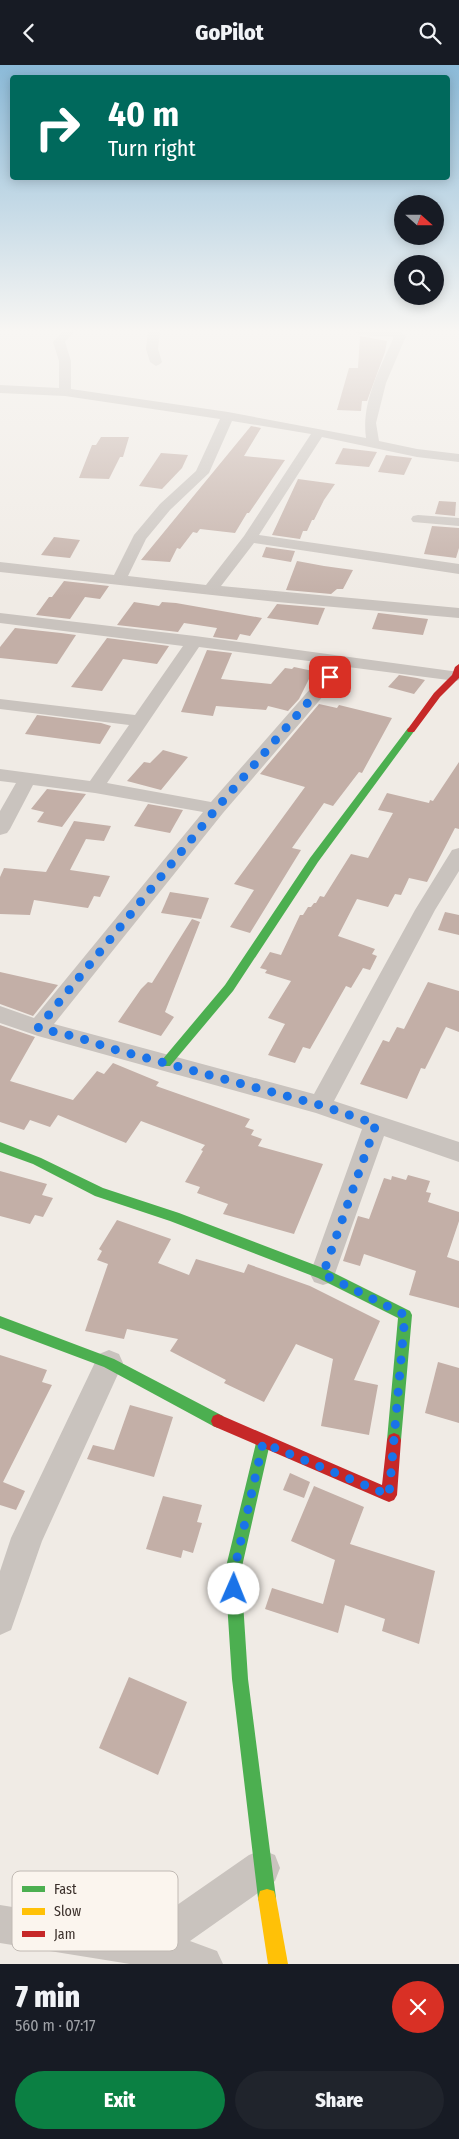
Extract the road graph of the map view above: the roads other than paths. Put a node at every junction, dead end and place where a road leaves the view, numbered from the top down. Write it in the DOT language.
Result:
graph roads {
  1 [pos="226,420"];
  2 [pos="249,420"];
  3 [pos="371,420"];
  4 [pos="319,432"];
  5 [pos="373,443"];
  6 [pos="452,457"];
  7 [pos="459,464"];
  8 [pos="418,519"];
  9 [pos="459,523"];
  10 [pos="250,538"];
  11 [pos="0,567"];
  12 [pos="459,569"];
  13 [pos="119,580"];
  14 [pos="210,590"];
  15 [pos="459,613"];
  16 [pos="0,618"];
  17 [pos="195,641"];
  18 [pos="342,662"];
  19 [pos="458,671"];
  20 [pos="0,704"];
  21 [pos="141,721"];
  22 [pos="0,775"];
  23 [pos="27,779"];
  24 [pos="95,787"];
  25 [pos="216,809"];
  26 [pos="0,829"];
  27 [pos="459,854"];
  28 [pos="0,1014"];
  29 [pos="38,1028"];
  30 [pos="166,1063"];
  31 [pos="320,1105"];
  32 [pos="376,1124"];
  33 [pos="0,1147"];
  34 [pos="459,1152"];
  35 [pos="323,1274"];
  36 [pos="0,1322"];
  37 [pos="109,1363"];
  38 [pos="263,1443"];
  39 [pos="0,1619"];
  40 [pos="262,1867"];
  41 [pos="178,1927"];
  42 [pos="158,1951"];
  43 [pos="204,1964"];
  44 [pos="278,1964"];
  1 -- 13 [label="street"];
  2 -- 4 [label="street"];
  3 -- 5 [label="street"];
  4 -- 5 [label="street"];
  4 -- 10 [label="street"];
  5 -- 6 [label="street"];
  6 -- 7 [label="street"];
  8 -- 9 [label="street"];
  10 -- 12 [label="street"];
  10 -- 14 [label="street"];
  11 -- 13 [label="street"];
  13 -- 14 [label="street"];
  14 -- 15 [label="street"];
  16 -- 17 [label="street"];
  17 -- 18 [label="street"];
  17 -- 21 [label="street"];
  18 -- 19 [label="street"];
  18 -- 25 [label="street"];
  19 -- 30 [label="street"];
  20 -- 21 [label="street"];
  21 -- 24 [label="street"];
  22 -- 23 [label="street"];
  23 -- 24 [label="street"];
  23 -- 26 [label="street"];
  24 -- 25 [label="street"];
  25 -- 29 [label="street"];
  27 -- 31 [label="street"];
  28 -- 29 [label="street"];
  29 -- 30 [label="street"];
  30 -- 31 [label="street"];
  31 -- 32 [label="street"];
  32 -- 34 [label="street"];
  32 -- 35 [label="street"];
  33 -- 35 [label="street"];
  35 -- 38 [label="street"];
  36 -- 37 [label="street"];
  37 -- 38 [label="street"];
  37 -- 39 [label="street"];
  38 -- 40 [label="street"];
  40 -- 41 [label="street"];
  40 -- 44 [label="street"];
  42 -- 43 [label="street"];
}
